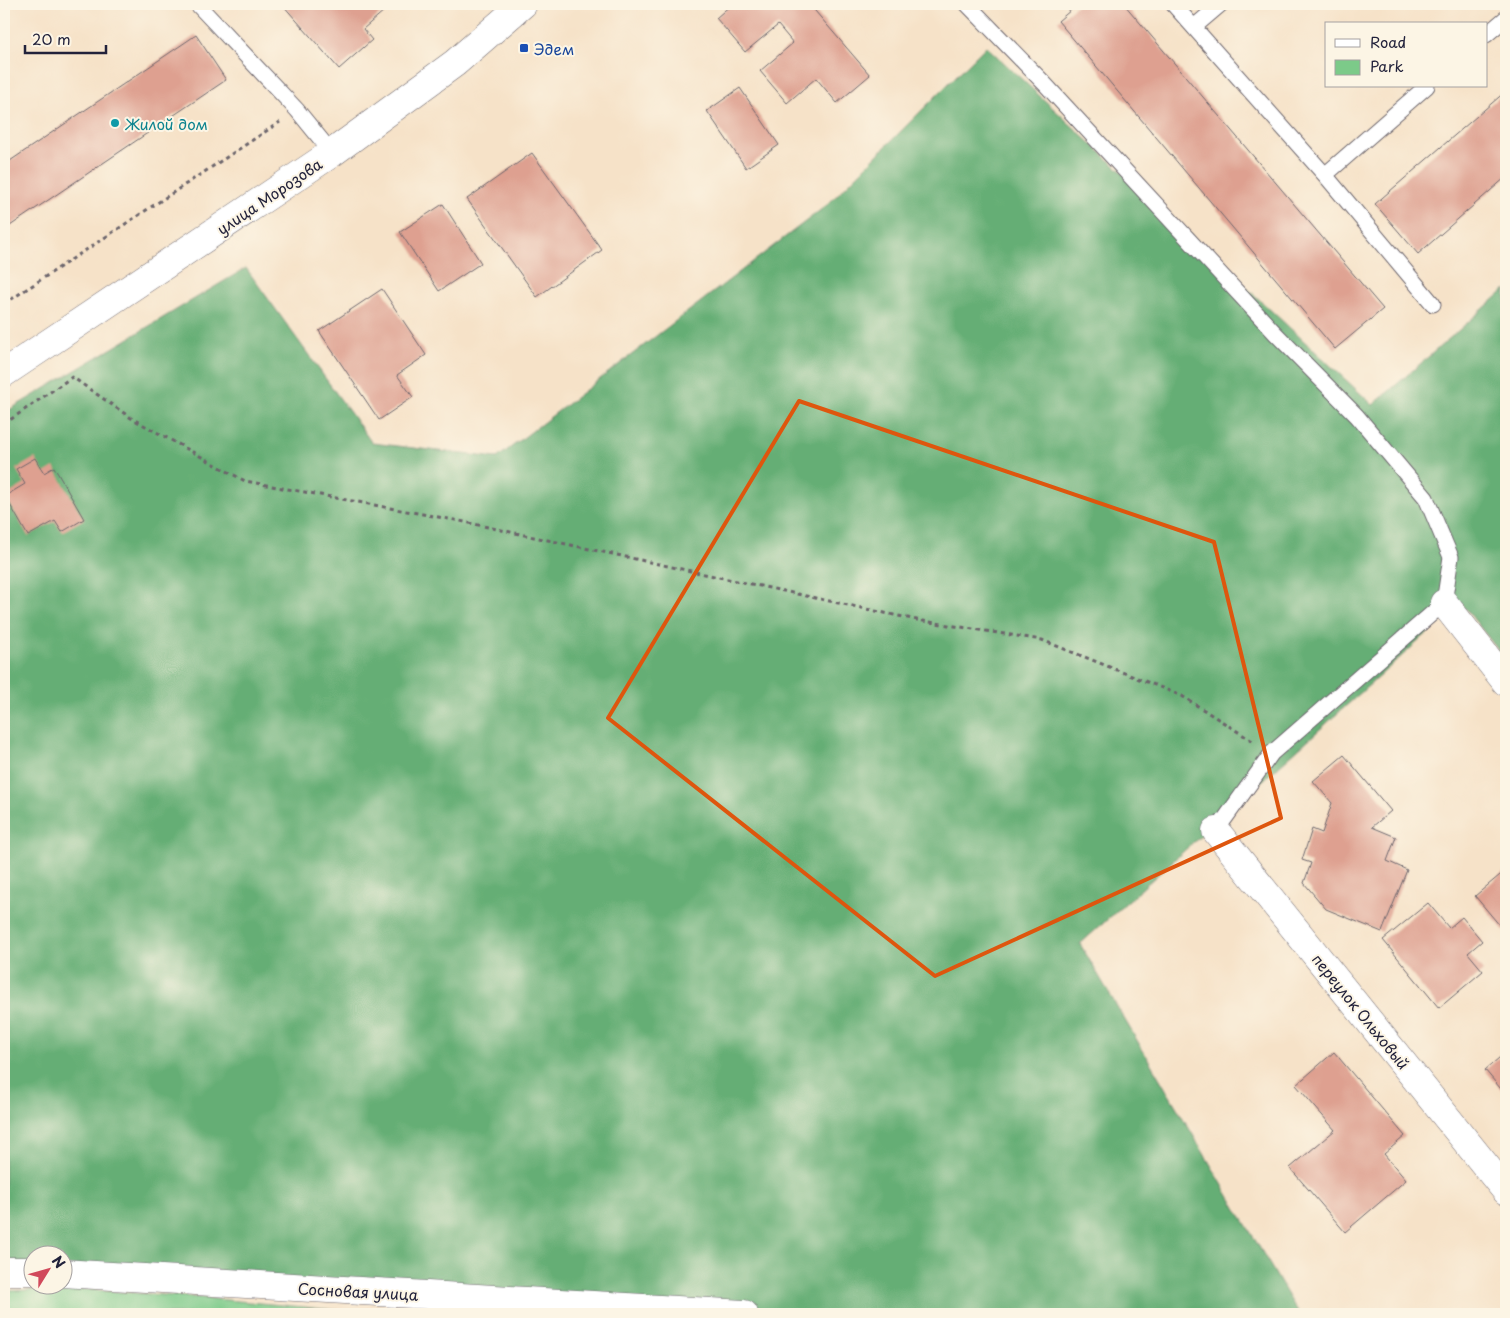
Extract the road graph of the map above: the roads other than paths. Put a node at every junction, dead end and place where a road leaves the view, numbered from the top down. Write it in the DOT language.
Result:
graph roads {
  1 [pos="198,4"];
  2 [pos="523,4"];
  3 [pos="967,4"];
  4 [pos="1173,4"];
  5 [pos="1221,4"];
  6 [pos="1506,18"];
  7 [pos="1194,27"];
  8 [pos="1488,33"];
  9 [pos="1425,88"];
  10 [pos="332,153"];
  11 [pos="1325,175"];
  12 [pos="1433,304"];
  13 [pos="4,372"];
  14 [pos="1444,603"];
  15 [pos="1506,682"];
  16 [pos="1216,832"];
  17 [pos="1506,1191"];
  18 [pos="4,1271"];
  19 [pos="22,1271"];
  20 [pos="72,1274"];
  21 [pos="744,1314"];
  1 -- 10 [label="lane"];
  2 -- 10 [label="street, улица Морозова"];
  3 -- 14 [label="lane"];
  4 -- 7 [label="lane"];
  5 -- 7 [label="lane"];
  6 -- 8 [label="lane"];
  7 -- 11 [label="lane"];
  9 -- 11 [label="lane"];
  10 -- 13 [label="street, улица Морозова"];
  11 -- 12 [label="lane"];
  14 -- 15 [label="street"];
  14 -- 16 [label="lane"];
  16 -- 17 [label="street, переулок Ольховый"];
  18 -- 19 [label="street"];
  20 -- 21 [label="street, Сосновая улица"];
}
